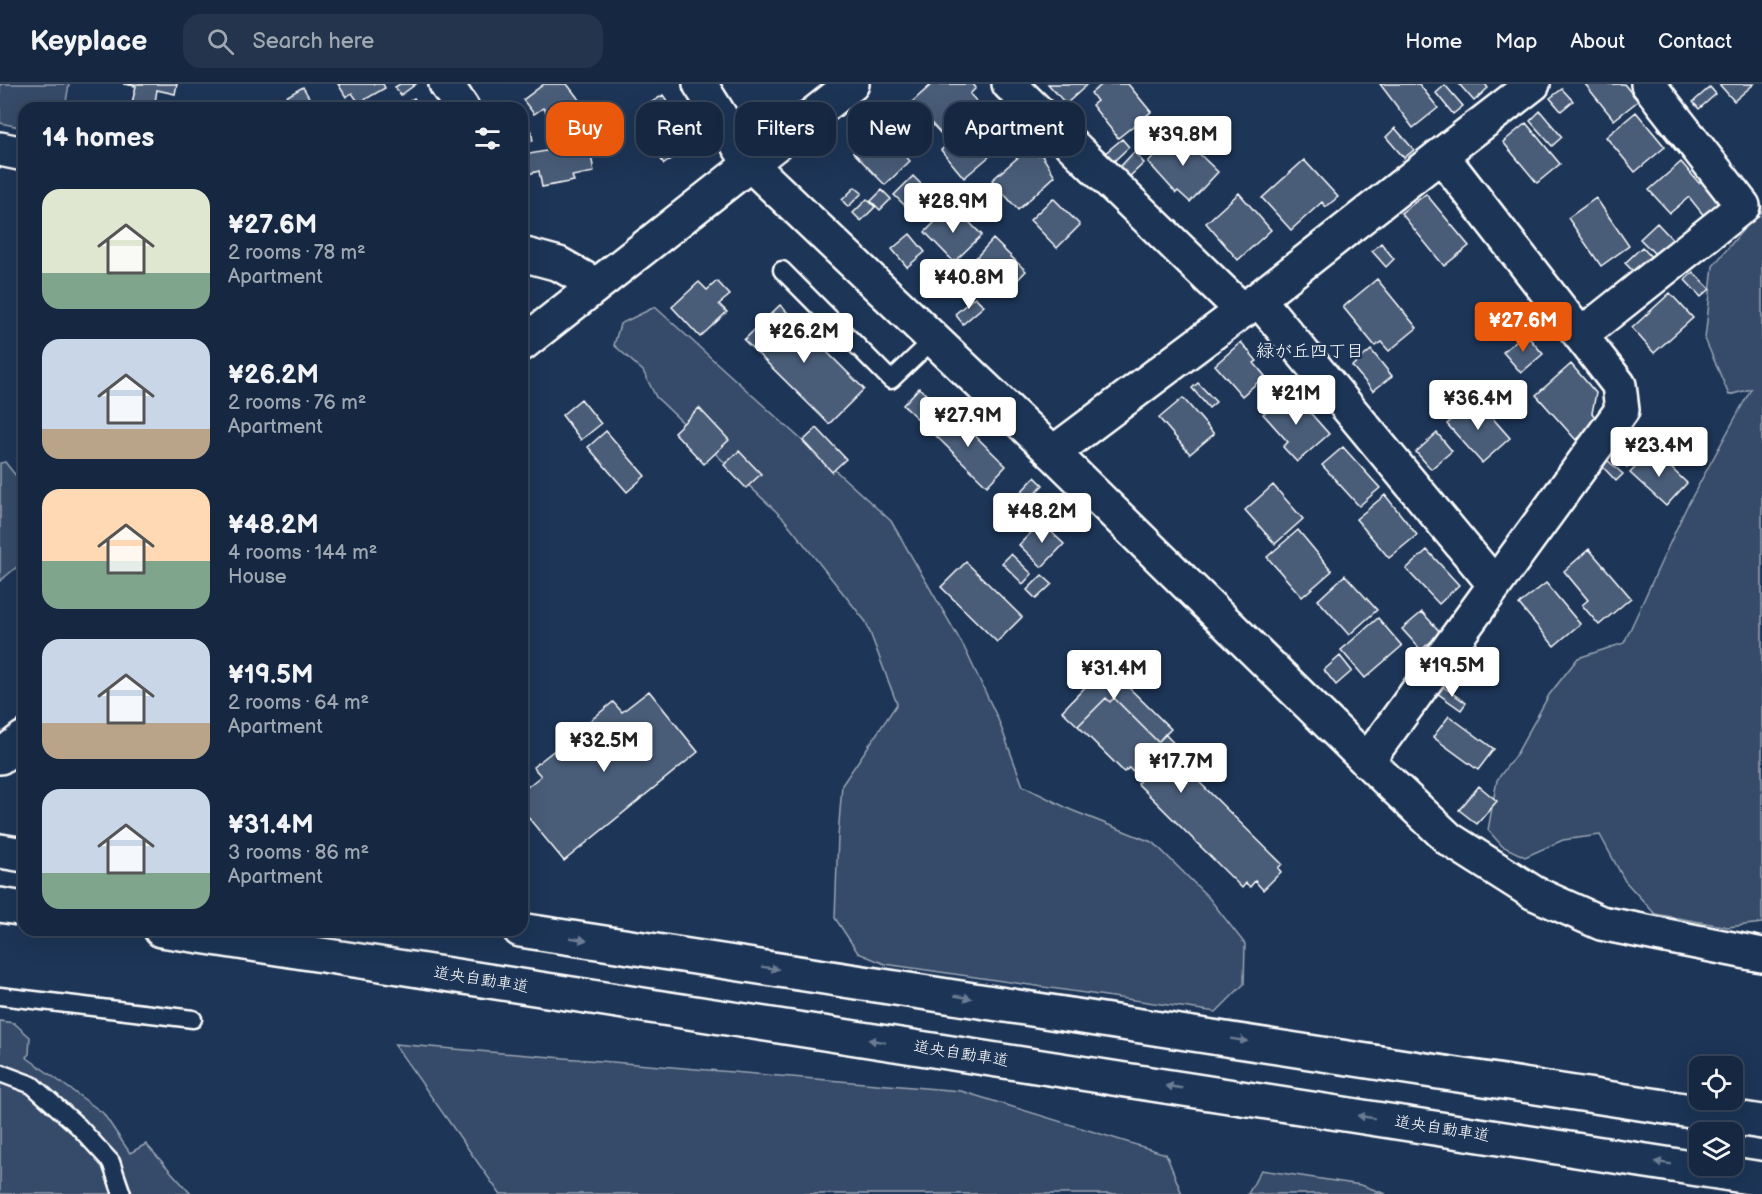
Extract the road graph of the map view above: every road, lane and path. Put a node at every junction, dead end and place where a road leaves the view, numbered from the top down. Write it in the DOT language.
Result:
graph roads {
  1 [pos="446,84"];
  2 [pos="700,84"];
  3 [pos="852,84"];
  4 [pos="1009,84"];
  5 [pos="1533,84"];
  6 [pos="1648,84"];
  7 [pos="458,102"];
  8 [pos="0,149"];
  9 [pos="18,152"];
  10 [pos="1441,155"];
  11 [pos="750,164"];
  12 [pos="528,256"];
  13 [pos="782,270"];
  14 [pos="596,285"];
  15 [pos="1251,305"];
  16 [pos="1581,335"];
  17 [pos="528,339"];
  18 [pos="934,339"];
  19 [pos="1053,453"];
  20 [pos="1495,585"];
  21 [pos="18,742"];
  22 [pos="0,756"];
  23 [pos="1366,761"];
  24 [pos="0,851"];
  25 [pos="18,854"];
  26 [pos="0,905"];
  27 [pos="18,908"];
  28 [pos="528,931"];
  29 [pos="200,936"];
  30 [pos="1762,955"];
  31 [pos="0,996"];
  32 [pos="193,1019"];
  33 [pos="0,1073"];
  34 [pos="1762,1122"];
  35 [pos="1762,1179"];
  36 [pos="122,1194"];
  1 -- 7 [label="main road"];
  2 -- 11 [label="main road"];
  3 -- 11 [label="main road"];
  4 -- 15 [label="main road"];
  5 -- 10 [label="main road"];
  6 -- 16 [label="main road"];
  8 -- 9 [label="main road"];
  10 -- 15 [label="main road"];
  10 -- 16 [label="main road"];
  11 -- 14 [label="main road"];
  11 -- 18 [label="main road"];
  12 -- 14 [label="main road"];
  13 -- 18 [label="lane"];
  14 -- 17 [label="main road"];
  15 -- 19 [label="main road"];
  15 -- 20 [label="main road"];
  16 -- 20 [label="main road"];
  18 -- 19 [label="main road"];
  19 -- 23 [label="main road"];
  20 -- 23 [label="main road"];
  21 -- 22 [label="main road"];
  23 -- 30 [label="main road"];
  24 -- 25 [label="main road"];
  26 -- 27 [label="main road"];
  28 -- 34 [label="main road, one-way"];
  35 -- 29 [label="main road, 道央自動車道, one-way"];
  31 -- 32 [label="lane"];
  33 -- 36 [label="lane"];
}
